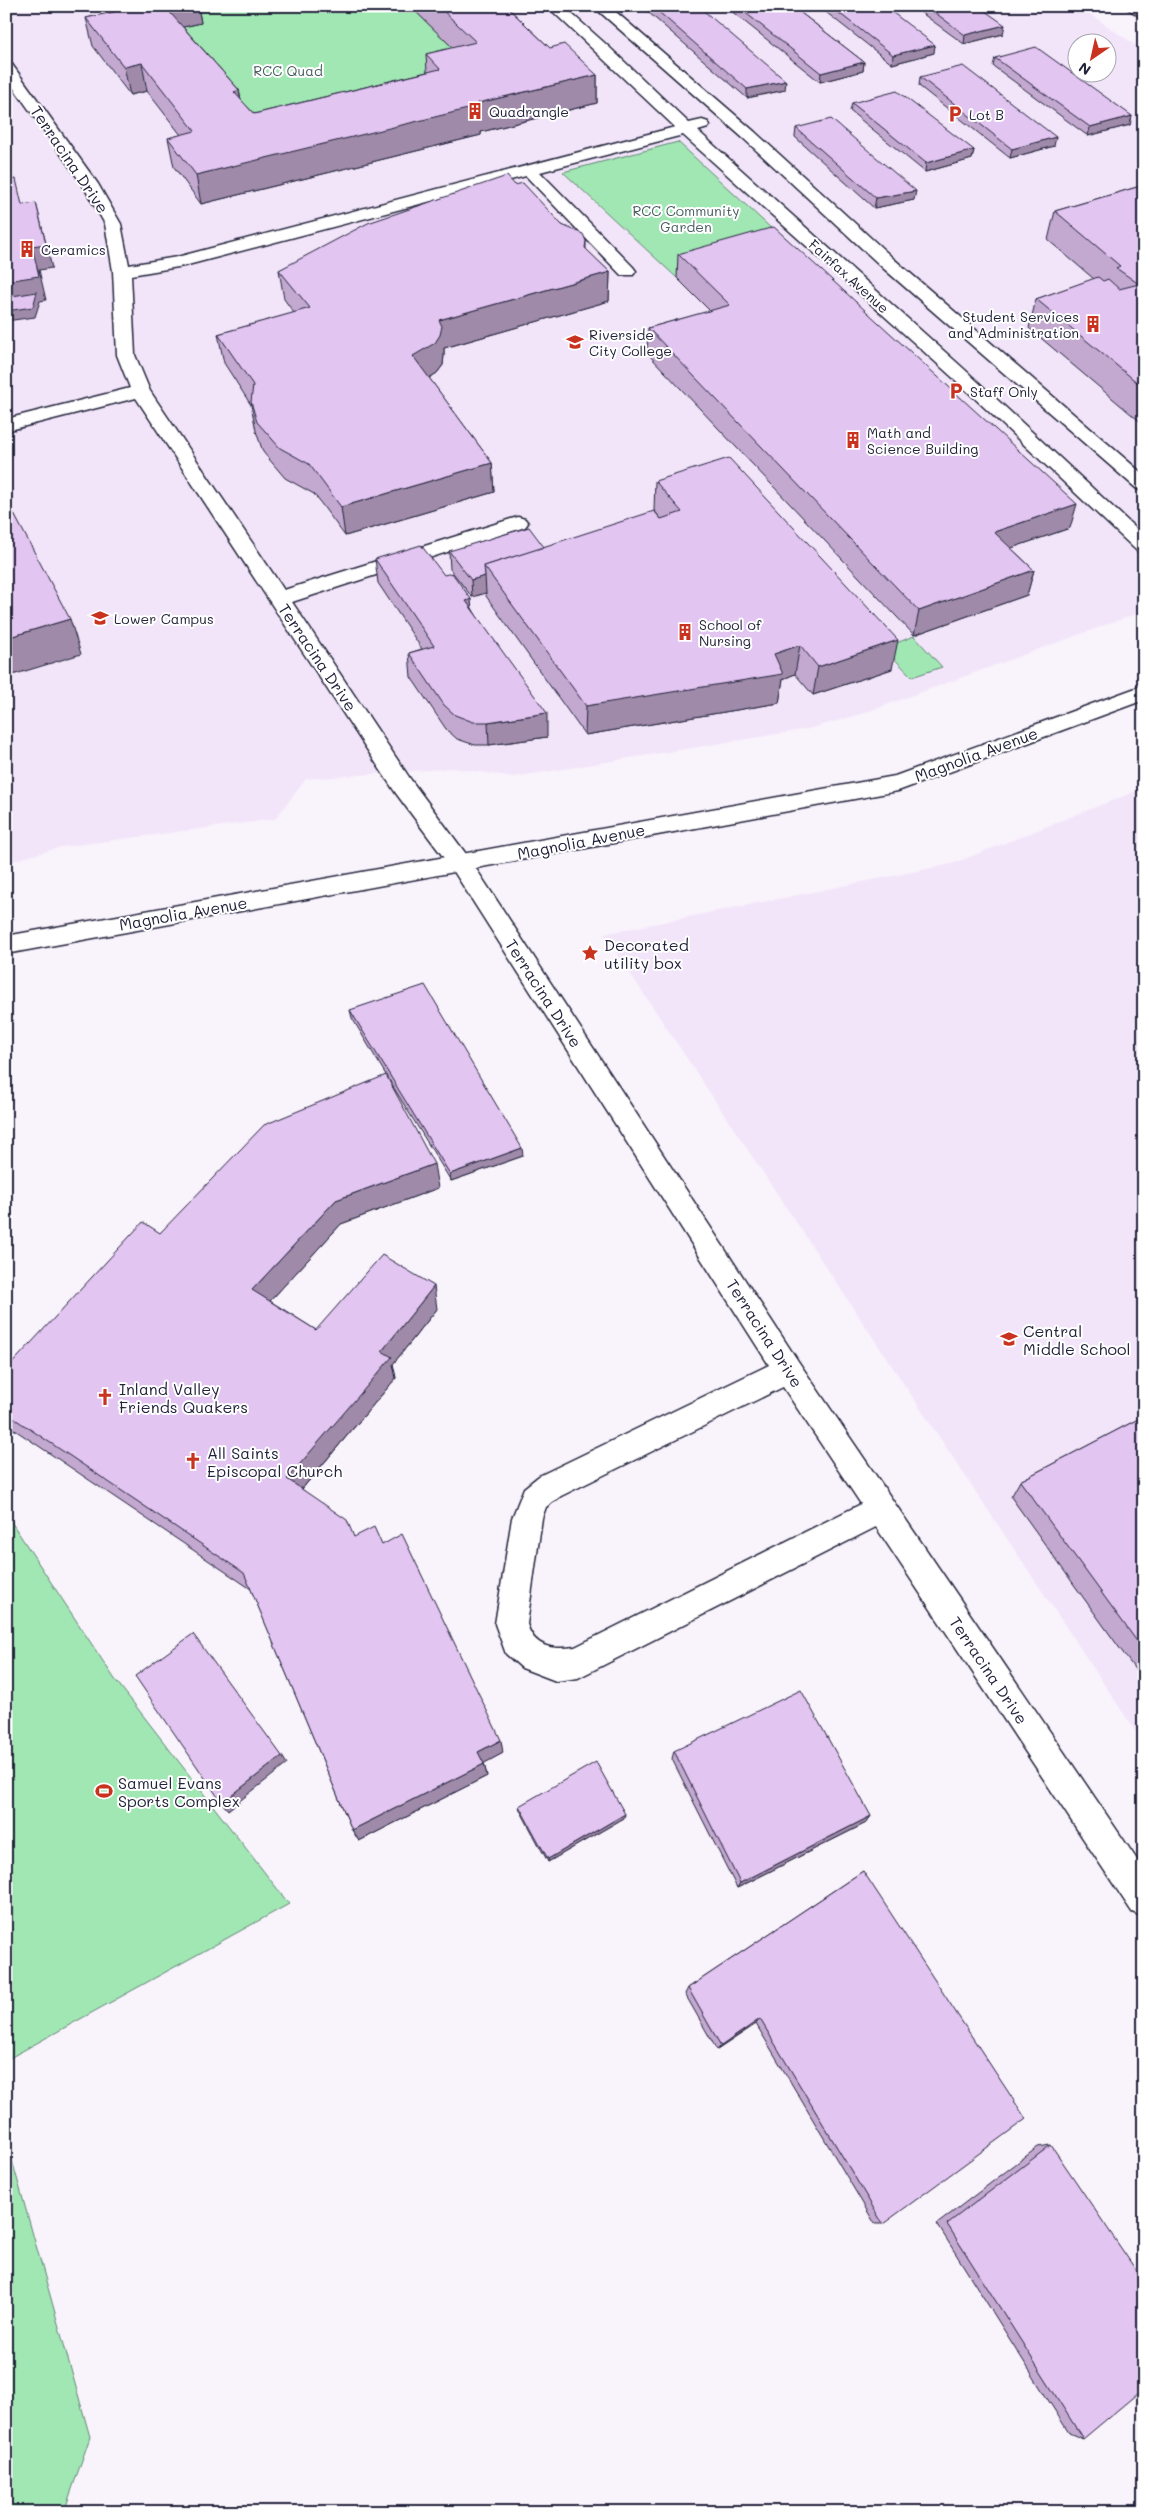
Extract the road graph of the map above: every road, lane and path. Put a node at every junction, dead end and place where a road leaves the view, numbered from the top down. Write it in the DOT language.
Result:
graph roads {
  1 [pos="554,6"];
  2 [pos="600,6"];
  3 [pos="1131,6"];
  4 [pos="1144,15"];
  5 [pos="646,47"];
  6 [pos="609,55"];
  7 [pos="6,66"];
  8 [pos="729,118"];
  9 [pos="688,129"];
  10 [pos="530,170"];
  11 [pos="122,271"];
  12 [pos="627,271"];
  13 [pos="141,392"];
  14 [pos="1068,418"];
  15 [pos="6,425"];
  16 [pos="1022,433"];
  17 [pos="1144,485"];
  18 [pos="518,523"];
  19 [pos="1144,547"];
  20 [pos="279,598"];
  21 [pos="1144,692"];
  22 [pos="461,864"];
  23 [pos="6,945"];
  24 [pos="788,1370"];
  25 [pos="881,1509"];
  26 [pos="1144,1900"];
  1 -- 6 [label="main road, Fairfax Avenue"];
  2 -- 5 [label="main road"];
  3 -- 4 [label="main road"];
  5 -- 6 [label="main road"];
  5 -- 8 [label="main road"];
  6 -- 9 [label="main road, Fairfax Avenue"];
  7 -- 11 [label="main road, Terracina Drive"];
  8 -- 9 [label="main road"];
  8 -- 14 [label="main road"];
  9 -- 10 [label="main road"];
  9 -- 16 [label="main road, Fairfax Avenue"];
  10 -- 11 [label="main road"];
  10 -- 12 [label="main road"];
  11 -- 13 [label="main road, Terracina Drive"];
  13 -- 15 [label="main road"];
  13 -- 20 [label="main road, Terracina Drive"];
  14 -- 16 [label="main road"];
  14 -- 17 [label="main road"];
  16 -- 19 [label="main road, Fairfax Avenue"];
  18 -- 20 [label="main road"];
  20 -- 22 [label="main road, Terracina Drive"];
  21 -- 22 [label="main road, Magnolia Avenue"];
  22 -- 23 [label="main road, Magnolia Avenue"];
  22 -- 24 [label="main road, Terracina Drive"];
  24 -- 25 [label="main road, Terracina Drive"];
  24 -- 25 [label="main road"];
  25 -- 26 [label="main road, Terracina Drive"];
}
